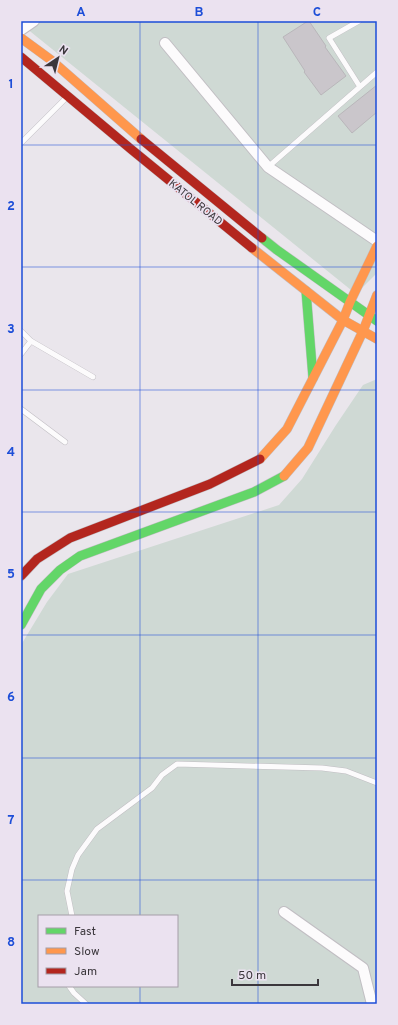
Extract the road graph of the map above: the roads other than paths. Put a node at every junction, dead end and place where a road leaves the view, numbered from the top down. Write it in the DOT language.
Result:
graph roads {
  1 [pos="34,21"];
  2 [pos="359,21"];
  3 [pos="21,30"];
  4 [pos="21,38"];
  5 [pos="165,43"];
  6 [pos="21,57"];
  7 [pos="377,72"];
  8 [pos="360,87"];
  9 [pos="69,96"];
  10 [pos="21,143"];
  11 [pos="268,167"];
  12 [pos="377,241"];
  13 [pos="377,246"];
  14 [pos="306,291"];
  15 [pos="377,295"];
  16 [pos="350,302"];
  17 [pos="369,316"];
  18 [pos="343,320"];
  19 [pos="377,321"];
  20 [pos="21,331"];
  21 [pos="363,331"];
  22 [pos="377,339"];
  23 [pos="31,341"];
  24 [pos="21,354"];
  25 [pos="93,377"];
  26 [pos="313,379"];
  27 [pos="21,409"];
  28 [pos="65,442"];
  29 [pos="21,576"];
  30 [pos="21,625"];
  31 [pos="377,783"];
  32 [pos="284,912"];
  33 [pos="72,915"];
  34 [pos="70,987"];
  35 [pos="86,1004"];
  36 [pos="372,1004"];
  1 -- 3 [label="street"];
  2 -- 8 [label="lane"];
  4 -- 16 [label="main road, KATOL ROAD"];
  5 -- 11 [label="street"];
  6 -- 9 [label="main road, KATOL ROAD"];
  7 -- 8 [label="lane"];
  8 -- 11 [label="lane"];
  9 -- 10 [label="lane"];
  9 -- 14 [label="main road, KATOL ROAD"];
  11 -- 12 [label="street"];
  13 -- 16 [label="main road"];
  14 -- 18 [label="main road, KATOL ROAD"];
  14 -- 26 [label="main road"];
  15 -- 17 [label="main road"];
  16 -- 17 [label="main road, KATOL ROAD"];
  16 -- 18 [label="main road"];
  17 -- 19 [label="main road, KATOL ROAD"];
  17 -- 21 [label="main road"];
  18 -- 21 [label="main road, KATOL ROAD"];
  18 -- 26 [label="main road"];
  20 -- 23 [label="lane"];
  21 -- 22 [label="main road, KATOL ROAD"];
  21 -- 30 [label="main road"];
  23 -- 24 [label="lane"];
  23 -- 25 [label="lane"];
  26 -- 29 [label="main road"];
  27 -- 28 [label="lane"];
  31 -- 33 [label="lane"];
  32 -- 36 [label="street"];
  34 -- 35 [label="lane"];
}
